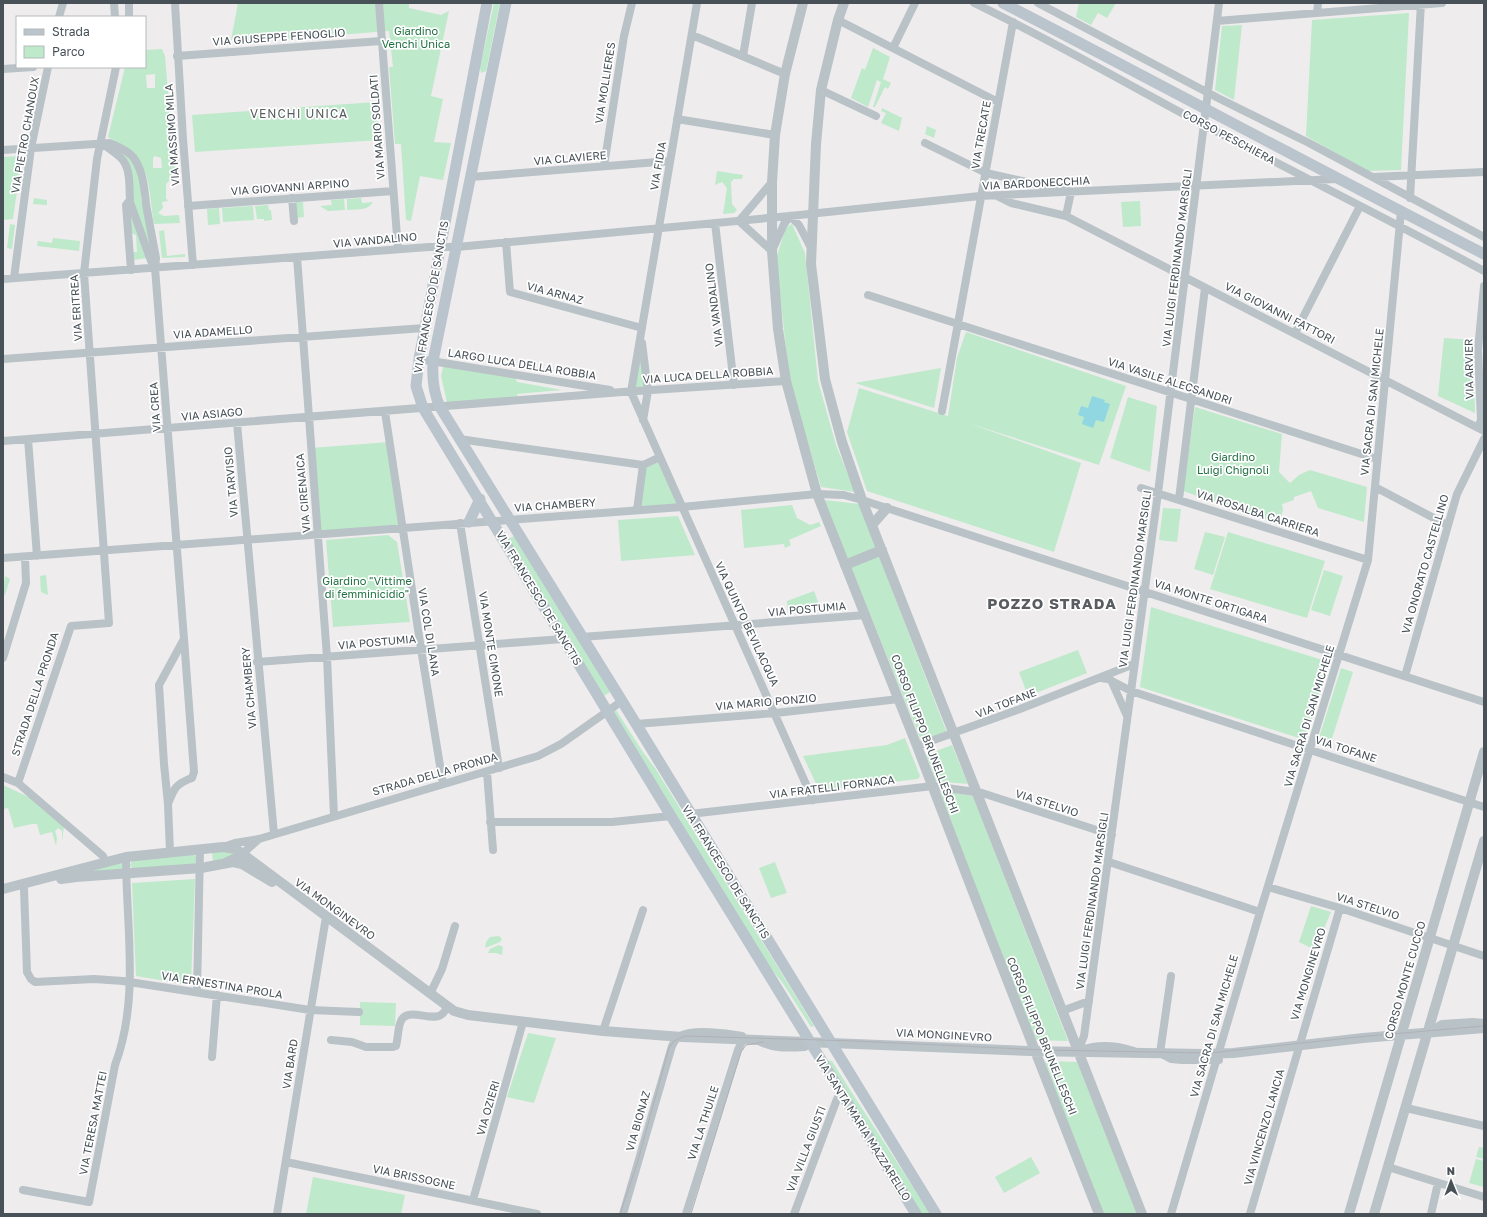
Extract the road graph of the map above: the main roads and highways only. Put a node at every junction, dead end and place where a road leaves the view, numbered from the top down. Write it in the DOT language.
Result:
graph roads {
  1 [pos="487,3"];
  2 [pos="506,3"];
  3 [pos="1003,3"];
  4 [pos="474,73"];
  5 [pos="491,77"];
  6 [pos="1484,254"];
  7 [pos="480,499"];
  8 [pos="464,522"];
  9 [pos="810,1042"];
  10 [pos="830,1042"];
  11 [pos="916,1214"];
  12 [pos="936,1214"];
  1 -- 4 [label="main road, VIA FRANCESCO DE SANCTIS"];
  2 -- 5 [label="main road, VIA FRANCESCO DE SANCTIS"];
  3 -- 6 [label="main road, CORSO PESCHIERA"];
  4 -- 5 [label="main road"];
  4 -- 7 [label="main road, VIA FRANCESCO DE SANCTIS"];
  5 -- 10 [label="main road, VIA FRANCESCO DE SANCTIS"];
  7 -- 8 [label="main road"];
  7 -- 9 [label="main road, VIA FRANCESCO DE SANCTIS"];
  9 -- 11 [label="main road, VIA SANTA MARIA MAZZARELLO"];
  10 -- 12 [label="main road, VIA SANTA MARIA MAZZARELLO"];
}
